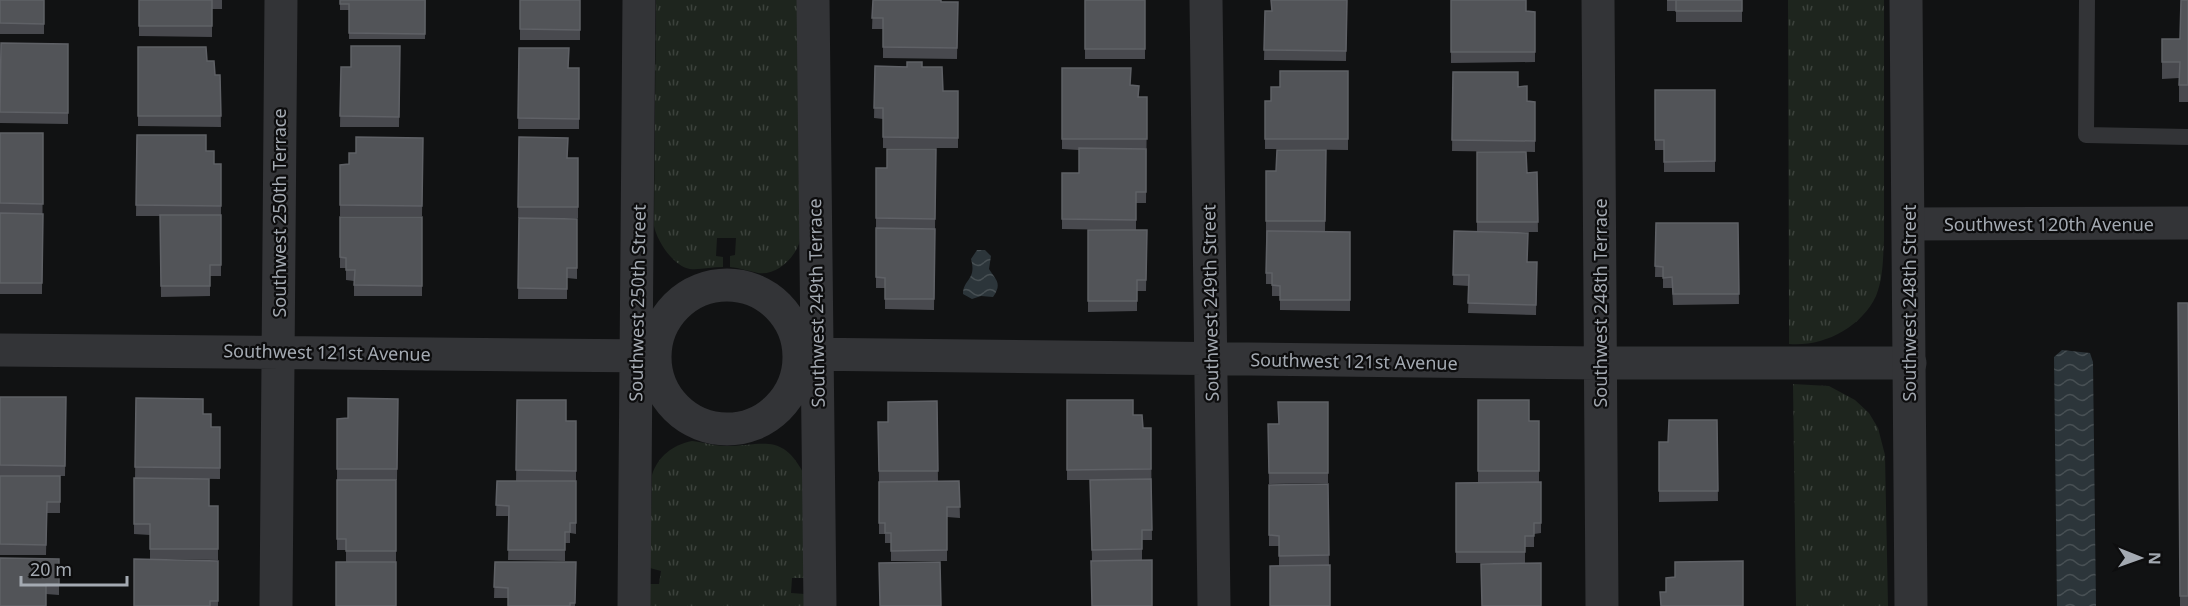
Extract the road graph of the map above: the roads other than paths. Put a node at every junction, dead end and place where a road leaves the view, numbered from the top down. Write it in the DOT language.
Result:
graph roads {
  1 [pos="281,0"];
  2 [pos="639,0"];
  3 [pos="813,0"];
  4 [pos="1206,0"];
  5 [pos="1598,0"];
  6 [pos="1906,0"];
  7 [pos="2087,0"];
  8 [pos="2188,137"];
  9 [pos="2188,223"];
  10 [pos="1909,224"];
  11 [pos="0,350"];
  12 [pos="278,351"];
  13 [pos="808,354"];
  14 [pos="645,356"];
  15 [pos="1211,359"];
  16 [pos="1600,363"];
  17 [pos="1910,363"];
  18 [pos="276,606"];
  19 [pos="634,606"];
  20 [pos="820,606"];
  21 [pos="1214,606"];
  22 [pos="1602,606"];
  23 [pos="1911,606"];
  1 -- 12 [label="street, Southwest 250th Terrace"];
  2 -- 14 [label="street, Southwest 250th Street"];
  3 -- 13 [label="street, Southwest 249th Terrace"];
  4 -- 15 [label="street, Southwest 249th Street"];
  5 -- 16 [label="street, Southwest 248th Terrace"];
  6 -- 10 [label="street, Southwest 248th Street"];
  7 -- 8 [label="lane"];
  9 -- 10 [label="street, Southwest 120th Avenue"];
  10 -- 17 [label="street, Southwest 248th Street"];
  11 -- 12 [label="street, Southwest 121st Avenue"];
  12 -- 14 [label="street, Southwest 121st Avenue"];
  12 -- 18 [label="street, Southwest 250th Terrace"];
  13 -- 14 [label="street"];
  13 -- 14 [label="street"];
  13 -- 15 [label="street, Southwest 121st Avenue"];
  13 -- 20 [label="street, Southwest 249th Terrace"];
  14 -- 19 [label="street, Southwest 250th Street"];
  15 -- 16 [label="street, Southwest 121st Avenue"];
  15 -- 21 [label="street, Southwest 249th Street"];
  16 -- 17 [label="street, Southwest 121st Avenue"];
  16 -- 22 [label="street, Southwest 248th Terrace"];
  17 -- 23 [label="street, Southwest 248th Street"];
}
